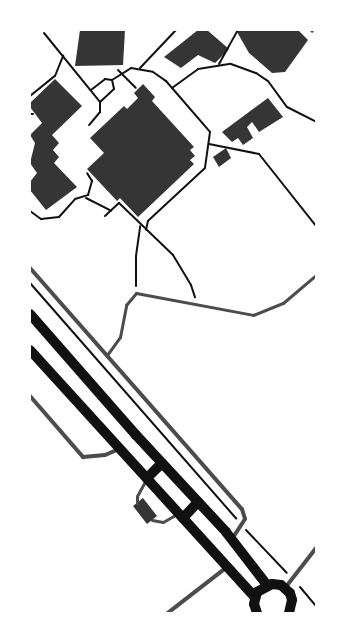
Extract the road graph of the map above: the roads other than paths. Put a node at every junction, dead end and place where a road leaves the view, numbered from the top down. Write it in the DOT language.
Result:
graph roads {
  1 [pos="30,268"];
  2 [pos="316,275"];
  3 [pos="30,314"];
  4 [pos="30,350"];
  5 [pos="107,356"];
  6 [pos="30,396"];
  7 [pos="120,449"];
  8 [pos="162,463"];
  9 [pos="147,478"];
  10 [pos="198,502"];
  11 [pos="137,503"];
  12 [pos="181,516"];
  13 [pos="152,520"];
  14 [pos="232,540"];
  15 [pos="316,548"];
  16 [pos="228,567"];
  17 [pos="267,584"];
  18 [pos="285,588"];
  19 [pos="255,597"];
  20 [pos="292,611"];
  21 [pos="255,612"];
  22 [pos="168,613"];
  1 -- 5 [label="street"];
  2 -- 5 [label="lane"];
  3 -- 8 [label="main road"];
  4 -- 7 [label="main road"];
  5 -- 14 [label="street"];
  6 -- 7 [label="street"];
  7 -- 9 [label="main road"];
  8 -- 9 [label="main road"];
  8 -- 10 [label="main road"];
  9 -- 11 [label="lane"];
  9 -- 12 [label="main road"];
  10 -- 12 [label="main road"];
  10 -- 14 [label="main road"];
  12 -- 13 [label="lane"];
  12 -- 16 [label="main road"];
  14 -- 17 [label="main road"];
  15 -- 18 [label="street"];
  16 -- 19 [label="main road"];
  16 -- 22 [label="street"];
  17 -- 18 [label="main road"];
  17 -- 19 [label="main road"];
  18 -- 20 [label="main road"];
  19 -- 21 [label="main road"];
}
